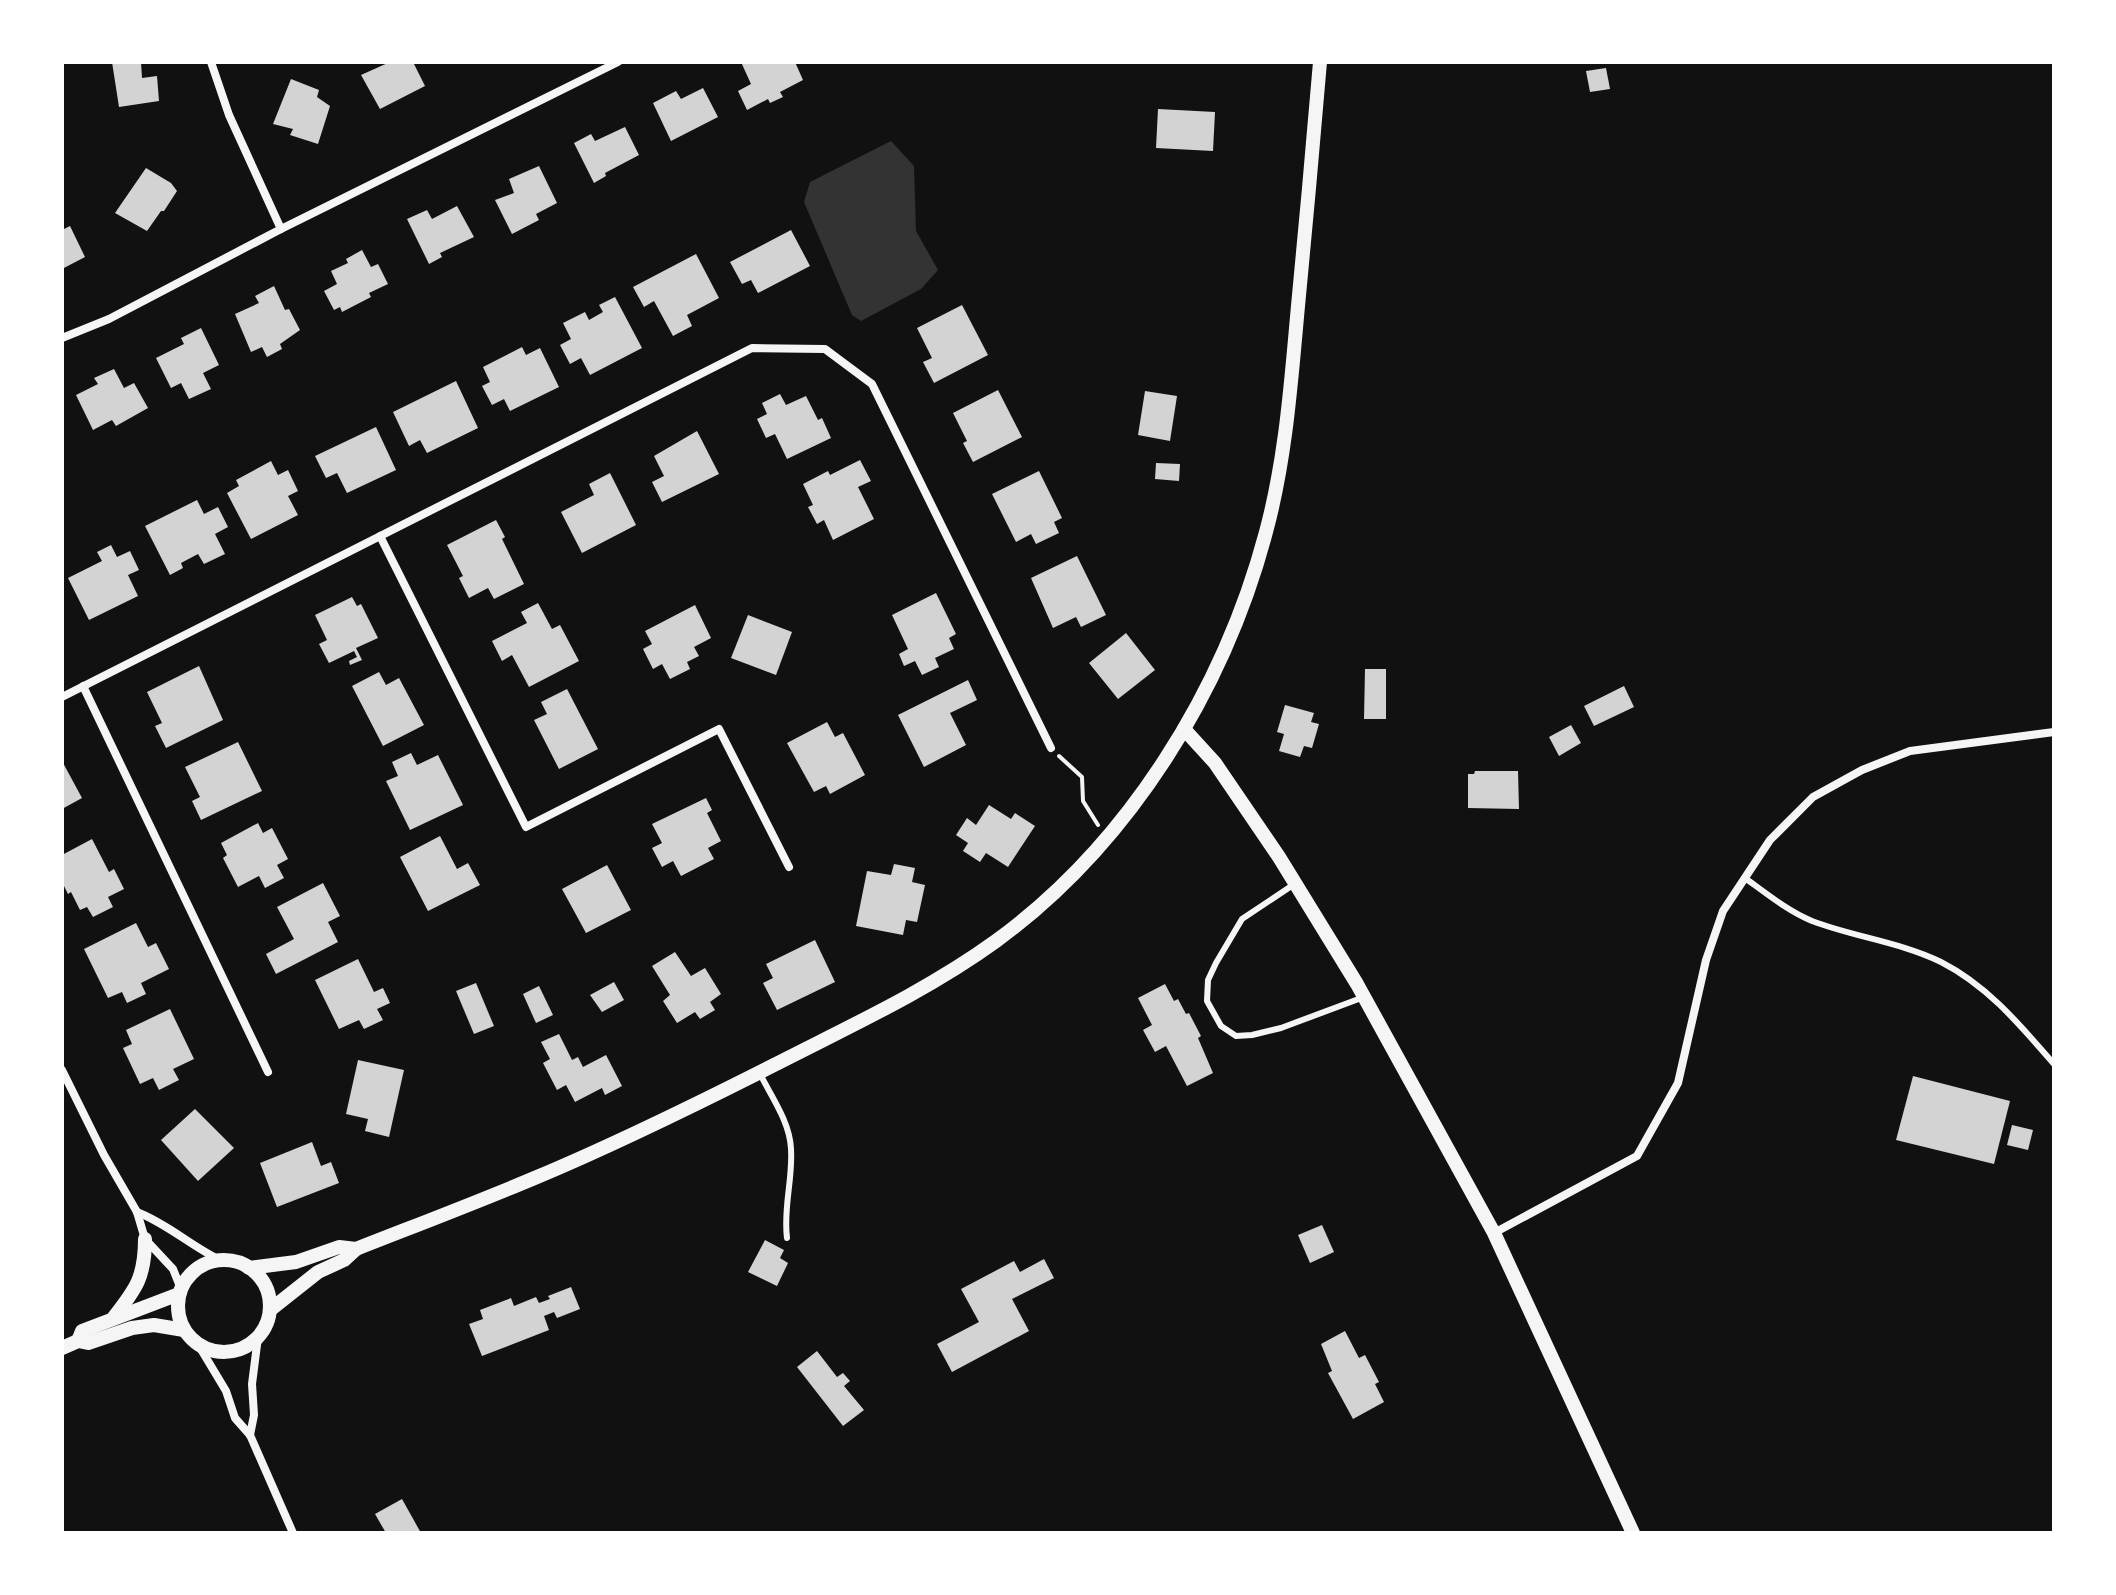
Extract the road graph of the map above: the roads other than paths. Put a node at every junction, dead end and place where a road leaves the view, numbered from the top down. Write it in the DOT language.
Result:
graph roads {
  1 [pos="211,62"];
  2 [pos="618,62"];
  3 [pos="1320,62"];
  4 [pos="281,229"];
  5 [pos="62,338"];
  6 [pos="380,536"];
  7 [pos="83,686"];
  8 [pos="62,697"];
  9 [pos="1184,729"];
  10 [pos="2054,732"];
  11 [pos="1051,748"];
  12 [pos="789,867"];
  13 [pos="1745,878"];
  14 [pos="1296,883"];
  15 [pos="1364,997"];
  16 [pos="2054,1064"];
  17 [pos="62,1070"];
  18 [pos="268,1072"];
  19 [pos="759,1072"];
  20 [pos="137,1212"];
  21 [pos="1494,1233"];
  22 [pos="787,1238"];
  23 [pos="145,1239"];
  24 [pos="356,1249"];
  25 [pos="222,1261"];
  26 [pos="249,1268"];
  27 [pos="180,1292"];
  28 [pos="270,1310"];
  29 [pos="113,1318"];
  30 [pos="184,1330"];
  31 [pos="258,1337"];
  32 [pos="78,1341"];
  33 [pos="199,1346"];
  34 [pos="62,1348"];
  35 [pos="250,1435"];
  36 [pos="293,1533"];
  37 [pos="1633,1533"];
  1 -- 4 [label="street"];
  2 -- 4 [label="street"];
  3 -- 9 [label="street"];
  4 -- 5 [label="street"];
  6 -- 7 [label="street"];
  6 -- 11 [label="street"];
  6 -- 12 [label="street"];
  7 -- 8 [label="street"];
  7 -- 18 [label="street"];
  9 -- 14 [label="street"];
  9 -- 19 [label="street"];
  10 -- 13 [label="street"];
  13 -- 16 [label="lane"];
  13 -- 21 [label="street"];
  14 -- 15 [label="street"];
  14 -- 15 [label="lane"];
  15 -- 21 [label="street"];
  17 -- 20 [label="street"];
  19 -- 22 [label="lane"];
  19 -- 24 [label="street"];
  20 -- 23 [label="street"];
  20 -- 25 [label="street"];
  21 -- 37 [label="street"];
  23 -- 27 [label="street"];
  23 -- 29 [label="street"];
  24 -- 26 [label="street"];
  24 -- 28 [label="street"];
  25 -- 26 [label="street"];
  25 -- 27 [label="street"];
  26 -- 28 [label="street"];
  27 -- 29 [label="street"];
  27 -- 30 [label="street"];
  28 -- 31 [label="street"];
  29 -- 32 [label="street"];
  30 -- 32 [label="street"];
  30 -- 33 [label="street"];
  31 -- 33 [label="street"];
  31 -- 35 [label="street"];
  32 -- 34 [label="street"];
  33 -- 35 [label="street"];
  35 -- 36 [label="street"];
}
